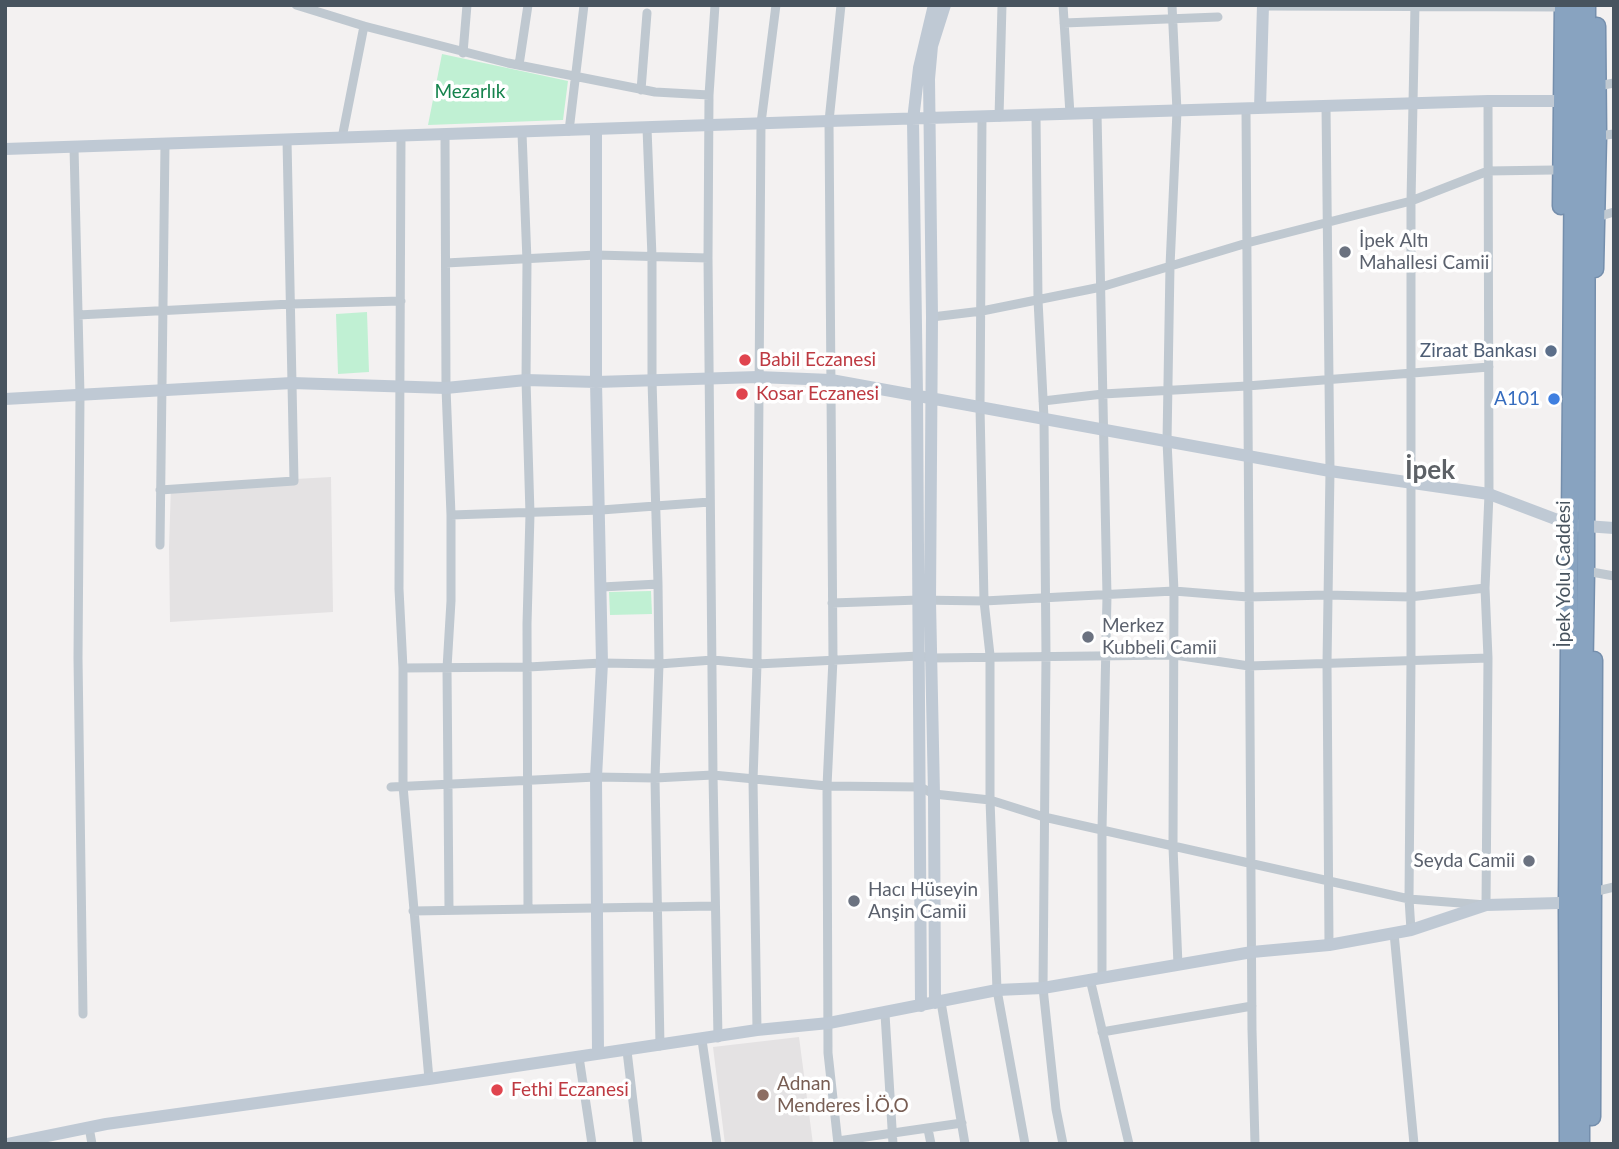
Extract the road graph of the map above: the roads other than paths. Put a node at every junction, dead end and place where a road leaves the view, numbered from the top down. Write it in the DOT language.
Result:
graph roads {
  1 [pos="296,5"];
  2 [pos="467,5"];
  3 [pos="528,5"];
  4 [pos="584,5"];
  5 [pos="715,5"];
  6 [pos="776,5"];
  7 [pos="841,5"];
  8 [pos="934,5"];
  9 [pos="945,5"];
  10 [pos="1002,5"];
  11 [pos="1063,5"];
  12 [pos="1172,5"];
  13 [pos="1489,5"];
  14 [pos="1587,5"];
  15 [pos="1597,5"];
  16 [pos="1263,6"];
  17 [pos="1345,6"];
  18 [pos="1566,6"];
  19 [pos="1415,7"];
  20 [pos="647,13"];
  21 [pos="1218,17"];
  22 [pos="1173,18"];
  23 [pos="1065,23"];
  24 [pos="363,26"];
  25 [pos="463,53"];
  26 [pos="519,65"];
  27 [pos="575,77"];
  28 [pos="1606,84"];
  29 [pos="641,90"];
  30 [pos="709,95"];
  31 [pos="1488,101"];
  32 [pos="1556,102"];
  33 [pos="1412,103"];
  34 [pos="1326,106"];
  35 [pos="1260,108"];
  36 [pos="1246,109"];
  37 [pos="1177,111"];
  38 [pos="1070,114"];
  39 [pos="1097,114"];
  40 [pos="1036,116"];
  41 [pos="982,117"];
  42 [pos="999,117"];
  43 [pos="929,119"];
  44 [pos="913,120"];
  45 [pos="829,121"];
  46 [pos="761,123"];
  47 [pos="709,125"];
  48 [pos="596,128"];
  49 [pos="647,128"];
  50 [pos="569,131"];
  51 [pos="522,132"];
  52 [pos="445,135"];
  53 [pos="1606,135"];
  54 [pos="401,136"];
  55 [pos="342,138"];
  56 [pos="287,140"];
  57 [pos="165,144"];
  58 [pos="74,147"];
  59 [pos="5,149"];
  60 [pos="1553,170"];
  61 [pos="1488,171"];
  62 [pos="1411,201"];
  63 [pos="1614,212"];
  64 [pos="1597,217"];
  65 [pos="1327,224"];
  66 [pos="1247,243"];
  67 [pos="596,256"];
  68 [pos="652,257"];
  69 [pos="708,258"];
  70 [pos="527,261"];
  71 [pos="446,263"];
  72 [pos="1170,267"];
  73 [pos="1101,287"];
  74 [pos="1038,300"];
  75 [pos="401,302"];
  76 [pos="291,304"];
  77 [pos="162,310"];
  78 [pos="982,311"];
  79 [pos="78,315"];
  80 [pos="932,317"];
  81 [pos="1585,330"];
  82 [pos="1489,367"];
  83 [pos="1410,372"];
  84 [pos="758,377"];
  85 [pos="709,379"];
  86 [pos="1329,379"];
  87 [pos="526,380"];
  88 [pos="652,380"];
  89 [pos="831,380"];
  90 [pos="596,382"];
  91 [pos="292,383"];
  92 [pos="402,386"];
  93 [pos="1247,386"];
  94 [pos="446,388"];
  95 [pos="1168,389"];
  96 [pos="161,390"];
  97 [pos="1103,394"];
  98 [pos="80,395"];
  99 [pos="924,396"];
  100 [pos="5,399"];
  101 [pos="1043,401"];
  102 [pos="980,407"];
  103 [pos="1044,418"];
  104 [pos="1103,429"];
  105 [pos="1167,441"];
  106 [pos="1248,456"];
  107 [pos="1330,471"];
  108 [pos="1410,482"];
  109 [pos="160,490"];
  110 [pos="1489,494"];
  111 [pos="710,502"];
  112 [pos="657,507"];
  113 [pos="601,510"];
  114 [pos="530,514"];
  115 [pos="451,515"];
  116 [pos="1578,526"];
  117 [pos="1614,528"];
  118 [pos="160,545"];
  119 [pos="1586,571"];
  120 [pos="1614,576"];
  121 [pos="658,584"];
  122 [pos="601,587"];
  123 [pos="1485,588"];
  124 [pos="1174,591"];
  125 [pos="1328,595"];
  126 [pos="1107,596"];
  127 [pos="1248,597"];
  128 [pos="1410,597"];
  129 [pos="1045,599"];
  130 [pos="925,600"];
  131 [pos="984,601"];
  132 [pos="832,603"];
  133 [pos="1175,655"];
  134 [pos="990,656"];
  135 [pos="1046,656"];
  136 [pos="1106,656"];
  137 [pos="925,657"];
  138 [pos="1488,658"];
  139 [pos="833,659"];
  140 [pos="713,660"];
  141 [pos="1411,660"];
  142 [pos="602,663"];
  143 [pos="1327,663"];
  144 [pos="659,664"];
  145 [pos="757,664"];
  146 [pos="1249,666"];
  147 [pos="528,667"];
  148 [pos="403,668"];
  149 [pos="447,668"];
  150 [pos="1570,686"];
  151 [pos="713,775"];
  152 [pos="596,777"];
  153 [pos="654,778"];
  154 [pos="753,779"];
  155 [pos="529,782"];
  156 [pos="447,785"];
  157 [pos="403,786"];
  158 [pos="827,786"];
  159 [pos="391,787"];
  160 [pos="920,787"];
  161 [pos="934,794"];
  162 [pos="990,800"];
  163 [pos="1044,817"];
  164 [pos="1102,830"];
  165 [pos="1173,847"];
  166 [pos="1251,865"];
  167 [pos="1328,882"];
  168 [pos="1614,887"];
  169 [pos="1593,892"];
  170 [pos="1409,899"];
  171 [pos="1559,903"];
  172 [pos="1486,905"];
  173 [pos="715,906"];
  174 [pos="597,907"];
  175 [pos="528,908"];
  176 [pos="657,908"];
  177 [pos="449,910"];
  178 [pos="413,911"];
  179 [pos="1411,930"];
  180 [pos="1394,933"];
  181 [pos="1329,945"];
  182 [pos="1252,952"];
  183 [pos="1178,965"];
  184 [pos="1096,978"];
  185 [pos="1043,988"];
  186 [pos="997,990"];
  187 [pos="938,1003"];
  188 [pos="921,1006"];
  189 [pos="1252,1006"];
  190 [pos="83,1014"];
  191 [pos="884,1014"];
  192 [pos="829,1023"];
  193 [pos="757,1030"];
  194 [pos="1102,1032"];
  195 [pos="718,1038"];
  196 [pos="702,1040"];
  197 [pos="660,1046"];
  198 [pos="627,1051"];
  199 [pos="598,1054"];
  200 [pos="579,1057"];
  201 [pos="429,1079"];
  202 [pos="962,1123"];
  203 [pos="89,1127"];
  204 [pos="928,1129"];
  205 [pos="893,1139"];
  206 [pos="838,1142"];
  207 [pos="1252,1143"];
  208 [pos="8,1144"];
  209 [pos="92,1144"];
  210 [pos="592,1144"];
  211 [pos="638,1144"];
  212 [pos="717,1144"];
  213 [pos="931,1144"];
  214 [pos="965,1144"];
  215 [pos="1025,1144"];
  216 [pos="1063,1144"];
  217 [pos="1129,1144"];
  218 [pos="1414,1144"];
  219 [pos="1558,1144"];
  220 [pos="1567,1144"];
  221 [pos="1581,1144"];
  222 [pos="1591,1144"];
  1 -- 24 [label="street"];
  2 -- 25 [label="street"];
  3 -- 26 [label="street"];
  4 -- 27 [label="street"];
  5 -- 30 [label="street"];
  6 -- 46 [label="street"];
  7 -- 45 [label="street"];
  8 -- 44 [label="street"];
  9 -- 43 [label="street"];
  10 -- 42 [label="street"];
  11 -- 23 [label="street"];
  12 -- 22 [label="street"];
  13 -- 18 [label="street"];
  13 -- 19 [label="street"];
  14 -- 81 [label="highway, İpek Yolu Caddesi"];
  15 -- 28 [label="highway"];
  16 -- 17 [label="street"];
  16 -- 35 [label="street"];
  17 -- 19 [label="street"];
  18 -- 116 [label="highway, İpek Yolu Caddesi"];
  19 -- 33 [label="street"];
  20 -- 29 [label="street"];
  21 -- 22 [label="street"];
  22 -- 23 [label="street"];
  22 -- 37 [label="street"];
  23 -- 38 [label="street"];
  24 -- 25 [label="street"];
  24 -- 55 [label="street"];
  25 -- 26 [label="street"];
  26 -- 27 [label="street"];
  27 -- 29 [label="street"];
  27 -- 50 [label="street"];
  28 -- 53 [label="highway"];
  29 -- 30 [label="street"];
  30 -- 47 [label="street"];
  31 -- 32 [label="street"];
  31 -- 33 [label="street"];
  31 -- 61 [label="street"];
  33 -- 34 [label="street"];
  33 -- 62 [label="street"];
  34 -- 35 [label="street"];
  34 -- 65 [label="street"];
  35 -- 36 [label="street"];
  36 -- 37 [label="street"];
  36 -- 66 [label="street"];
  37 -- 39 [label="street"];
  37 -- 72 [label="street"];
  38 -- 39 [label="street"];
  38 -- 40 [label="street"];
  39 -- 73 [label="street"];
  40 -- 42 [label="street"];
  40 -- 74 [label="street"];
  41 -- 42 [label="street"];
  41 -- 43 [label="street"];
  41 -- 78 [label="street"];
  43 -- 44 [label="street"];
  43 -- 80 [label="street"];
  44 -- 45 [label="street"];
  44 -- 99 [label="street"];
  45 -- 46 [label="street"];
  45 -- 89 [label="street"];
  46 -- 47 [label="street"];
  46 -- 84 [label="street"];
  47 -- 49 [label="street"];
  47 -- 69 [label="street"];
  48 -- 49 [label="street"];
  48 -- 50 [label="street"];
  48 -- 67 [label="street"];
  49 -- 68 [label="street"];
  50 -- 51 [label="street"];
  51 -- 52 [label="street"];
  51 -- 70 [label="street"];
  52 -- 54 [label="street"];
  52 -- 71 [label="street"];
  53 -- 64 [label="highway"];
  54 -- 55 [label="street"];
  54 -- 75 [label="street"];
  55 -- 56 [label="street"];
  56 -- 57 [label="street"];
  56 -- 76 [label="street"];
  57 -- 58 [label="street"];
  57 -- 77 [label="street"];
  58 -- 59 [label="street"];
  58 -- 79 [label="street"];
  60 -- 61 [label="street"];
  61 -- 62 [label="street"];
  61 -- 82 [label="street"];
  62 -- 65 [label="street"];
  62 -- 83 [label="street"];
  63 -- 64 [label="street"];
  64 -- 81 [label="highway"];
  65 -- 66 [label="street"];
  65 -- 86 [label="street"];
  66 -- 72 [label="street"];
  66 -- 93 [label="street"];
  67 -- 68 [label="street"];
  67 -- 70 [label="street"];
  67 -- 90 [label="street"];
  68 -- 69 [label="street"];
  68 -- 88 [label="street"];
  69 -- 85 [label="street"];
  70 -- 71 [label="street"];
  70 -- 87 [label="street"];
  71 -- 94 [label="street"];
  72 -- 73 [label="street"];
  72 -- 95 [label="street"];
  73 -- 74 [label="street"];
  73 -- 97 [label="street"];
  74 -- 78 [label="street"];
  74 -- 101 [label="street"];
  75 -- 76 [label="street"];
  75 -- 92 [label="street"];
  76 -- 77 [label="street"];
  76 -- 91 [label="street"];
  77 -- 79 [label="street"];
  77 -- 96 [label="street"];
  78 -- 80 [label="street"];
  78 -- 102 [label="street"];
  79 -- 98 [label="street"];
  80 -- 99 [label="street"];
  81 -- 116 [label="highway, İpek Yolu Caddesi"];
  82 -- 83 [label="street"];
  82 -- 110 [label="street"];
  83 -- 86 [label="street"];
  83 -- 108 [label="street"];
  84 -- 85 [label="street"];
  84 -- 89 [label="street"];
  84 -- 145 [label="street"];
  85 -- 88 [label="street"];
  85 -- 111 [label="street"];
  86 -- 93 [label="street"];
  86 -- 107 [label="street"];
  87 -- 90 [label="street"];
  87 -- 94 [label="street"];
  87 -- 114 [label="street"];
  88 -- 90 [label="street"];
  88 -- 112 [label="street"];
  89 -- 99 [label="street"];
  89 -- 132 [label="street"];
  90 -- 113 [label="street"];
  91 -- 92 [label="street"];
  91 -- 96 [label="street"];
  91 -- 109 [label="street"];
  92 -- 94 [label="street"];
  92 -- 148 [label="street"];
  93 -- 95 [label="street"];
  93 -- 106 [label="street"];
  94 -- 115 [label="street"];
  95 -- 97 [label="street"];
  95 -- 105 [label="street"];
  96 -- 98 [label="street"];
  96 -- 109 [label="street"];
  97 -- 101 [label="street"];
  97 -- 104 [label="street"];
  98 -- 100 [label="street"];
  98 -- 190 [label="street"];
  99 -- 102 [label="street"];
  99 -- 130 [label="street"];
  101 -- 103 [label="street"];
  102 -- 103 [label="street"];
  102 -- 131 [label="street"];
  103 -- 104 [label="street"];
  103 -- 129 [label="street"];
  104 -- 105 [label="street"];
  104 -- 126 [label="street"];
  105 -- 106 [label="street"];
  105 -- 124 [label="street"];
  106 -- 107 [label="street"];
  106 -- 127 [label="street"];
  107 -- 108 [label="street"];
  107 -- 125 [label="street"];
  108 -- 110 [label="street"];
  108 -- 128 [label="street"];
  109 -- 118 [label="street"];
  110 -- 116 [label="street"];
  110 -- 123 [label="street"];
  111 -- 112 [label="street"];
  111 -- 140 [label="street"];
  112 -- 113 [label="street"];
  112 -- 121 [label="street"];
  113 -- 114 [label="street"];
  113 -- 122 [label="street"];
  114 -- 115 [label="street"];
  114 -- 147 [label="street"];
  115 -- 149 [label="street"];
  116 -- 117 [label="street"];
  116 -- 119 [label="highway, İpek Yolu Caddesi"];
  116 -- 150 [label="highway, İpek Yolu Caddesi"];
  119 -- 120 [label="street"];
  119 -- 169 [label="highway"];
  119 -- 221 [label="highway, İpek Yolu Caddesi"];
  121 -- 122 [label="street"];
  121 -- 144 [label="street"];
  122 -- 142 [label="street"];
  123 -- 128 [label="street"];
  123 -- 138 [label="street"];
  124 -- 126 [label="street"];
  124 -- 127 [label="street"];
  124 -- 133 [label="street"];
  125 -- 127 [label="street"];
  125 -- 128 [label="street"];
  125 -- 143 [label="street"];
  126 -- 129 [label="street"];
  126 -- 136 [label="street"];
  127 -- 146 [label="street"];
  128 -- 141 [label="street"];
  129 -- 131 [label="street"];
  129 -- 135 [label="street"];
  130 -- 131 [label="street"];
  130 -- 132 [label="street"];
  130 -- 137 [label="street"];
  131 -- 134 [label="street"];
  132 -- 139 [label="street"];
  133 -- 136 [label="street"];
  133 -- 146 [label="street"];
  133 -- 165 [label="street"];
  134 -- 135 [label="street"];
  134 -- 137 [label="street"];
  134 -- 162 [label="street"];
  135 -- 136 [label="street"];
  135 -- 163 [label="street"];
  136 -- 164 [label="street"];
  137 -- 139 [label="street"];
  137 -- 160 [label="street"];
  137 -- 161 [label="street"];
  138 -- 141 [label="street"];
  138 -- 172 [label="street"];
  139 -- 145 [label="street"];
  139 -- 158 [label="street"];
  140 -- 144 [label="street"];
  140 -- 145 [label="street"];
  140 -- 151 [label="street"];
  141 -- 143 [label="street"];
  141 -- 170 [label="street"];
  142 -- 144 [label="street"];
  142 -- 147 [label="street"];
  142 -- 152 [label="street"];
  143 -- 146 [label="street"];
  143 -- 167 [label="street"];
  144 -- 153 [label="street"];
  145 -- 154 [label="street"];
  146 -- 166 [label="street"];
  147 -- 149 [label="street"];
  147 -- 155 [label="street"];
  148 -- 149 [label="street"];
  148 -- 157 [label="street"];
  149 -- 156 [label="street"];
  150 -- 171 [label="highway"];
  150 -- 220 [label="highway, İpek Yolu Caddesi"];
  151 -- 153 [label="street"];
  151 -- 154 [label="street"];
  151 -- 173 [label="street"];
  152 -- 153 [label="street"];
  152 -- 155 [label="street"];
  152 -- 174 [label="street"];
  153 -- 176 [label="street"];
  154 -- 158 [label="street"];
  154 -- 193 [label="street"];
  155 -- 156 [label="street"];
  155 -- 175 [label="street"];
  156 -- 157 [label="street"];
  156 -- 177 [label="street"];
  157 -- 159 [label="street"];
  157 -- 178 [label="street"];
  158 -- 160 [label="street"];
  158 -- 192 [label="street"];
  160 -- 161 [label="street"];
  160 -- 188 [label="street"];
  161 -- 162 [label="street"];
  161 -- 187 [label="street"];
  162 -- 163 [label="street"];
  162 -- 186 [label="street"];
  163 -- 164 [label="street"];
  163 -- 185 [label="street"];
  164 -- 165 [label="street"];
  164 -- 184 [label="street"];
  165 -- 166 [label="street"];
  165 -- 183 [label="street"];
  166 -- 167 [label="street"];
  166 -- 182 [label="street"];
  167 -- 170 [label="street"];
  167 -- 181 [label="street"];
  168 -- 169 [label="street"];
  169 -- 222 [label="highway"];
  170 -- 172 [label="street"];
  170 -- 179 [label="street"];
  171 -- 172 [label="street"];
  171 -- 219 [label="highway"];
  172 -- 179 [label="street"];
  173 -- 176 [label="street"];
  173 -- 195 [label="street"];
  174 -- 175 [label="street"];
  174 -- 176 [label="street"];
  174 -- 199 [label="street"];
  175 -- 177 [label="street"];
  176 -- 197 [label="street"];
  177 -- 178 [label="street"];
  178 -- 201 [label="street"];
  179 -- 180 [label="street"];
  180 -- 181 [label="street"];
  180 -- 218 [label="street"];
  181 -- 182 [label="street"];
  182 -- 183 [label="street"];
  182 -- 189 [label="street"];
  183 -- 184 [label="street"];
  184 -- 185 [label="street"];
  184 -- 194 [label="street"];
  185 -- 186 [label="street"];
  185 -- 216 [label="street"];
  186 -- 187 [label="street"];
  186 -- 215 [label="street"];
  187 -- 188 [label="street"];
  187 -- 202 [label="street"];
  188 -- 191 [label="street"];
  189 -- 194 [label="street"];
  189 -- 207 [label="street"];
  191 -- 192 [label="street"];
  191 -- 205 [label="street"];
  192 -- 193 [label="street"];
  192 -- 206 [label="street"];
  193 -- 195 [label="street"];
  194 -- 217 [label="street"];
  195 -- 196 [label="street"];
  196 -- 197 [label="street"];
  196 -- 212 [label="street"];
  197 -- 198 [label="street"];
  198 -- 199 [label="street"];
  198 -- 211 [label="street"];
  199 -- 200 [label="street"];
  200 -- 201 [label="street"];
  200 -- 210 [label="street"];
  201 -- 203 [label="street"];
  202 -- 204 [label="street"];
  202 -- 214 [label="street"];
  203 -- 208 [label="street"];
  203 -- 209 [label="street"];
  204 -- 205 [label="street"];
  204 -- 213 [label="street"];
  205 -- 206 [label="street"];
}
